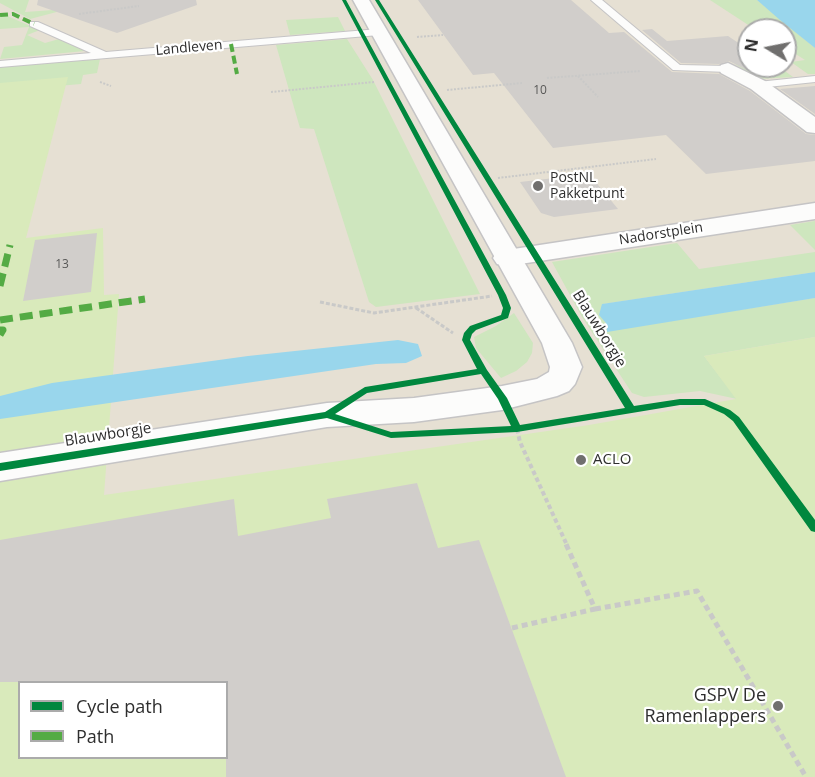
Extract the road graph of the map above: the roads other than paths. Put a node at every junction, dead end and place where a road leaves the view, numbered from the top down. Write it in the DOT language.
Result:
graph roads {
  1 [pos="361,0"];
  2 [pos="596,0"];
  3 [pos="34,24"];
  4 [pos="392,34"];
  5 [pos="105,55"];
  6 [pos="0,64"];
  7 [pos="728,69"];
  8 [pos="815,80"];
  9 [pos="758,85"];
  10 [pos="815,127"];
  11 [pos="815,211"];
  12 [pos="495,259"];
  13 [pos="0,467"];
  1 -- 4 [label="street, Blauwborgje"];
  2 -- 7 [label="lane"];
  3 -- 5 [label="lane"];
  4 -- 5 [label="lane, Landleven"];
  4 -- 12 [label="street, Blauwborgje"];
  5 -- 6 [label="lane, Landleven"];
  7 -- 9 [label="street"];
  8 -- 9 [label="lane"];
  9 -- 10 [label="street"];
  11 -- 12 [label="street, Nadorstplein"];
  12 -- 13 [label="street, Blauwborgje"];
}
